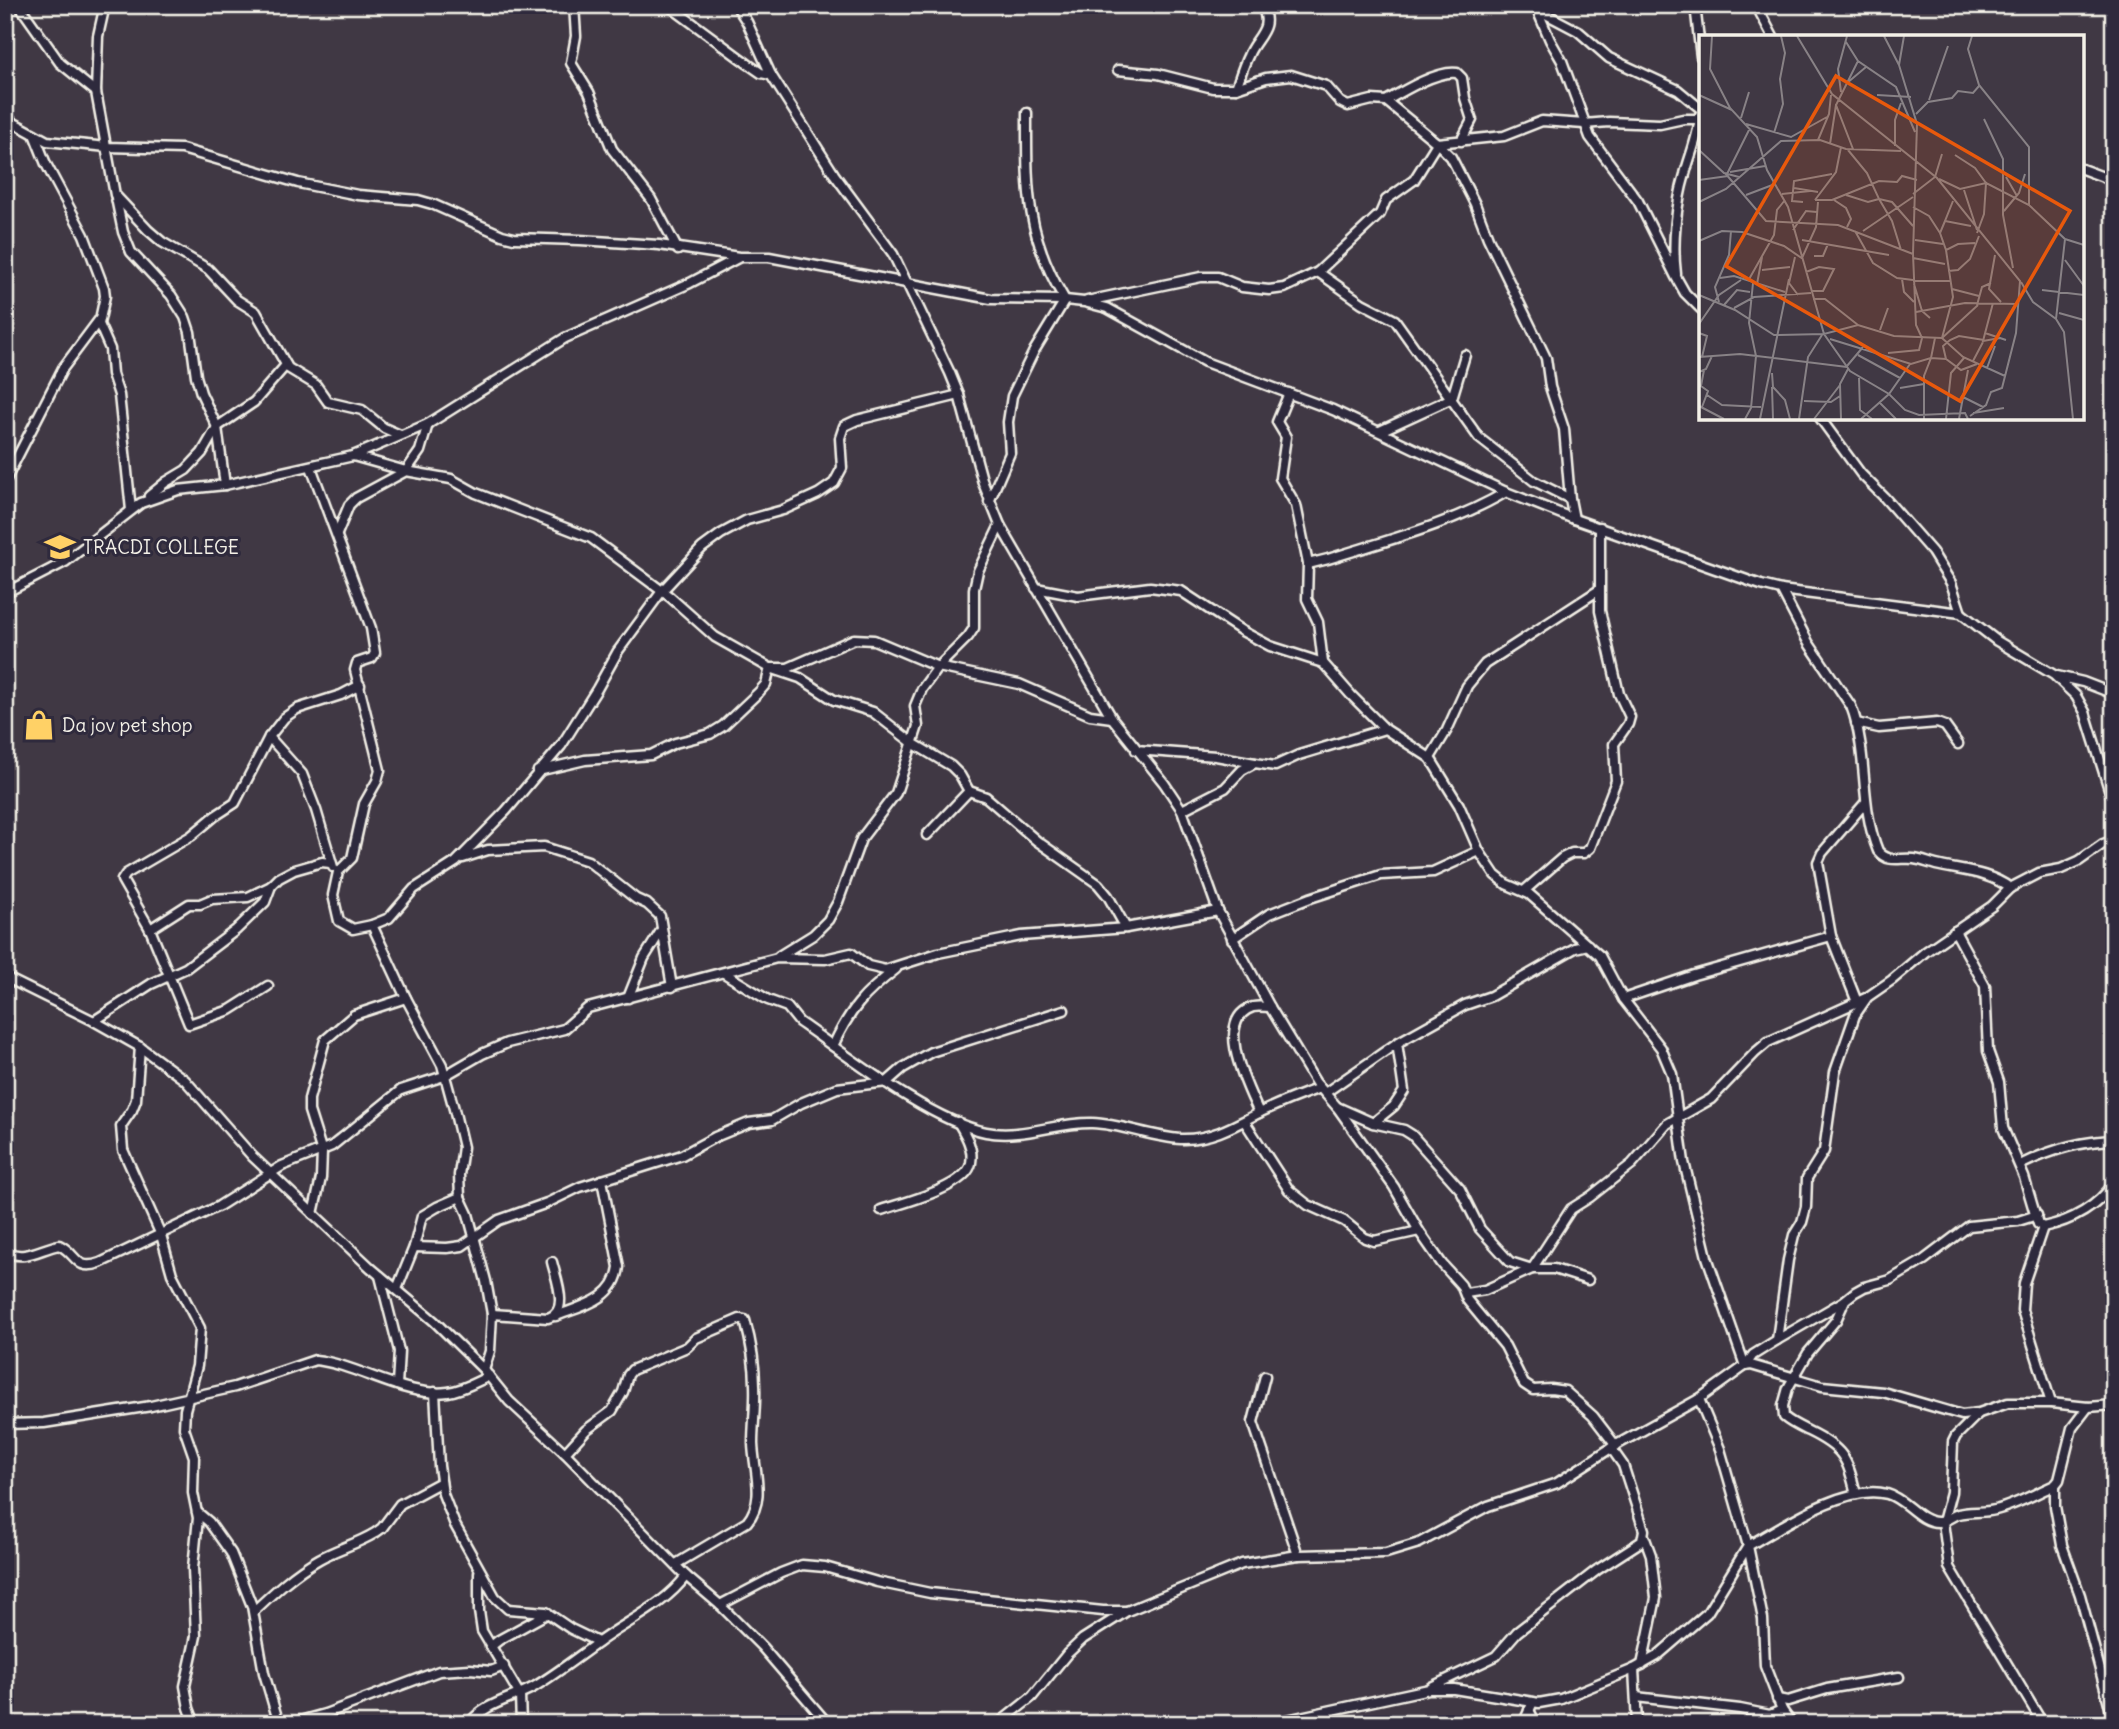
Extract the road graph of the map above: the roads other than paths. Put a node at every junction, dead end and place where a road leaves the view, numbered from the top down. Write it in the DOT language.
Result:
graph roads {
  1 [pos="19,5"];
  2 [pos="574,5"];
  3 [pos="668,5"];
  4 [pos="736,5"];
  5 [pos="1261,5"];
  6 [pos="1695,5"];
  7 [pos="1756,5"];
  8 [pos="106,7"];
  9 [pos="1537,8"];
  10 [pos="1772,35"];
  11 [pos="1699,40"];
  12 [pos="1118,70"];
  13 [pos="771,75"];
  14 [pos="1236,88"];
  15 [pos="96,92"];
  16 [pos="1386,101"];
  17 [pos="1699,108"];
  18 [pos="1027,113"];
  19 [pos="5,118"];
  20 [pos="1699,120"];
  21 [pos="1584,124"];
  22 [pos="1699,124"];
  23 [pos="34,134"];
  24 [pos="1461,141"];
  25 [pos="1437,143"];
  26 [pos="107,146"];
  27 [pos="2084,170"];
  28 [pos="2114,181"];
  29 [pos="115,195"];
  30 [pos="678,250"];
  31 [pos="739,257"];
  32 [pos="1318,272"];
  33 [pos="1676,277"];
  34 [pos="907,285"];
  35 [pos="1065,300"];
  36 [pos="1084,302"];
  37 [pos="1699,307"];
  38 [pos="99,320"];
  39 [pos="1465,355"];
  40 [pos="286,365"];
  41 [pos="1289,393"];
  42 [pos="959,395"];
  43 [pos="1452,398"];
  44 [pos="1821,420"];
  45 [pos="428,424"];
  46 [pos="217,427"];
  47 [pos="1380,431"];
  48 [pos="400,435"];
  49 [pos="353,456"];
  50 [pos="311,467"];
  51 [pos="407,471"];
  52 [pos="5,481"];
  53 [pos="225,485"];
  54 [pos="1506,492"];
  55 [pos="1570,499"];
  56 [pos="989,502"];
  57 [pos="142,503"];
  58 [pos="131,510"];
  59 [pos="1574,519"];
  60 [pos="1000,525"];
  61 [pos="1600,527"];
  62 [pos="337,534"];
  63 [pos="1308,564"];
  64 [pos="10,588"];
  65 [pos="1036,588"];
  66 [pos="1599,590"];
  67 [pos="1781,590"];
  68 [pos="662,591"];
  69 [pos="5,593"];
  70 [pos="1961,613"];
  71 [pos="1323,663"];
  72 [pos="938,667"];
  73 [pos="770,668"];
  74 [pos="2054,675"];
  75 [pos="360,685"];
  76 [pos="2114,694"];
  77 [pos="1112,718"];
  78 [pos="1856,723"];
  79 [pos="1385,729"];
  80 [pos="269,737"];
  81 [pos="914,744"];
  82 [pos="1958,744"];
  83 [pos="1136,750"];
  84 [pos="1430,758"];
  85 [pos="1255,763"];
  86 [pos="538,771"];
  87 [pos="969,791"];
  88 [pos="1865,803"];
  89 [pos="2114,805"];
  90 [pos="1182,810"];
  91 [pos="927,835"];
  92 [pos="2114,840"];
  93 [pos="1479,851"];
  94 [pos="460,859"];
  95 [pos="330,863"];
  96 [pos="338,872"];
  97 [pos="271,886"];
  98 [pos="2010,888"];
  99 [pos="1524,891"];
  100 [pos="1218,911"];
  101 [pos="372,925"];
  102 [pos="1126,928"];
  103 [pos="150,929"];
  104 [pos="661,931"];
  105 [pos="1955,931"];
  106 [pos="1831,936"];
  107 [pos="1232,939"];
  108 [pos="1588,945"];
  109 [pos="777,958"];
  110 [pos="898,967"];
  111 [pos="724,973"];
  112 [pos="168,976"];
  113 [pos="7,981"];
  114 [pos="268,986"];
  115 [pos="672,987"];
  116 [pos="405,998"];
  117 [pos="628,998"];
  118 [pos="1866,998"];
  119 [pos="1623,999"];
  120 [pos="1857,1002"];
  121 [pos="1270,1007"];
  122 [pos="1064,1010"];
  123 [pos="94,1021"];
  124 [pos="1397,1043"];
  125 [pos="833,1046"];
  126 [pos="140,1047"];
  127 [pos="444,1076"];
  128 [pos="887,1082"];
  129 [pos="1322,1091"];
  130 [pos="1337,1107"];
  131 [pos="1259,1113"];
  132 [pos="1678,1118"];
  133 [pos="958,1122"];
  134 [pos="1245,1122"];
  135 [pos="1373,1123"];
  136 [pos="2114,1140"];
  137 [pos="322,1152"];
  138 [pos="2020,1164"];
  139 [pos="270,1173"];
  140 [pos="602,1180"];
  141 [pos="2114,1182"];
  142 [pos="460,1197"];
  143 [pos="881,1210"];
  144 [pos="313,1214"];
  145 [pos="2037,1215"];
  146 [pos="2043,1227"];
  147 [pos="1419,1231"];
  148 [pos="161,1234"];
  149 [pos="474,1238"];
  150 [pos="414,1247"];
  151 [pos="5,1252"];
  152 [pos="552,1262"];
  153 [pos="1532,1269"];
  154 [pos="380,1276"];
  155 [pos="1588,1280"];
  156 [pos="397,1289"];
  157 [pos="1466,1293"];
  158 [pos="1845,1300"];
  159 [pos="492,1314"];
  160 [pos="556,1316"];
  161 [pos="1777,1340"];
  162 [pos="1745,1366"];
  163 [pos="486,1373"];
  164 [pos="1265,1376"];
  165 [pos="1795,1378"];
  166 [pos="397,1385"];
  167 [pos="435,1392"];
  168 [pos="189,1398"];
  169 [pos="1699,1399"];
  170 [pos="2051,1403"];
  171 [pos="2114,1405"];
  172 [pos="2088,1407"];
  173 [pos="1979,1413"];
  174 [pos="5,1424"];
  175 [pos="1614,1447"];
  176 [pos="565,1453"];
  177 [pos="441,1482"];
  178 [pos="2055,1485"];
  179 [pos="1856,1494"];
  180 [pos="197,1512"];
  181 [pos="1943,1522"];
  182 [pos="1644,1536"];
  183 [pos="1748,1546"];
  184 [pos="1298,1555"];
  185 [pos="676,1564"];
  186 [pos="479,1568"];
  187 [pos="686,1576"];
  188 [pos="720,1605"];
  189 [pos="254,1611"];
  190 [pos="1127,1611"];
  191 [pos="548,1614"];
  192 [pos="598,1642"];
  193 [pos="490,1647"];
  194 [pos="504,1666"];
  195 [pos="1638,1667"];
  196 [pos="1899,1677"];
  197 [pos="1429,1689"];
  198 [pos="2109,1690"];
  199 [pos="520,1695"];
  200 [pos="1636,1697"];
  201 [pos="1777,1699"];
  202 [pos="1531,1706"];
  203 [pos="1782,1710"];
  204 [pos="2114,1722"];
  205 [pos="195,1724"];
  206 [pos="279,1724"];
  207 [pos="289,1724"];
  208 [pos="469,1724"];
  209 [pos="521,1724"];
  210 [pos="828,1724"];
  211 [pos="998,1724"];
  212 [pos="1268,1724"];
  213 [pos="1523,1724"];
  214 [pos="1536,1724"];
  215 [pos="1637,1724"];
  216 [pos="1792,1724"];
  217 [pos="2042,1724"];
  1 -- 15 [label="street"];
  2 -- 30 [label="street"];
  3 -- 13 [label="street"];
  4 -- 13 [label="street"];
  5 -- 14 [label="street"];
  6 -- 11 [label="street"];
  7 -- 10 [label="street"];
  8 -- 15 [label="street"];
  9 -- 17 [label="street"];
  9 -- 21 [label="street"];
  12 -- 14 [label="street"];
  13 -- 34 [label="street"];
  14 -- 16 [label="street"];
  15 -- 26 [label="street"];
  16 -- 24 [label="street"];
  16 -- 25 [label="street"];
  18 -- 35 [label="street"];
  19 -- 23 [label="street"];
  20 -- 21 [label="street"];
  21 -- 24 [label="street"];
  21 -- 33 [label="street"];
  22 -- 33 [label="street"];
  23 -- 26 [label="street"];
  23 -- 38 [label="street"];
  24 -- 25 [label="street"];
  25 -- 32 [label="street"];
  25 -- 55 [label="street"];
  26 -- 29 [label="street"];
  26 -- 30 [label="street"];
  27 -- 28 [label="street"];
  29 -- 40 [label="street"];
  29 -- 46 [label="street"];
  30 -- 31 [label="street"];
  31 -- 34 [label="street"];
  31 -- 45 [label="street"];
  32 -- 36 [label="street"];
  32 -- 43 [label="street"];
  33 -- 37 [label="street"];
  34 -- 35 [label="street"];
  34 -- 42 [label="street"];
  35 -- 36 [label="street"];
  35 -- 56 [label="street"];
  36 -- 41 [label="street"];
  38 -- 52 [label="street"];
  38 -- 58 [label="street"];
  39 -- 43 [label="street"];
  40 -- 46 [label="street"];
  40 -- 48 [label="street"];
  41 -- 47 [label="street"];
  41 -- 63 [label="street"];
  42 -- 56 [label="street"];
  42 -- 68 [label="street"];
  43 -- 47 [label="street"];
  43 -- 55 [label="street"];
  44 -- 70 [label="street"];
  45 -- 48 [label="street"];
  45 -- 51 [label="street"];
  46 -- 53 [label="street"];
  46 -- 57 [label="street"];
  47 -- 54 [label="street"];
  48 -- 49 [label="street"];
  49 -- 50 [label="street"];
  49 -- 51 [label="street"];
  50 -- 53 [label="street"];
  50 -- 62 [label="street"];
  51 -- 62 [label="street"];
  51 -- 68 [label="street"];
  53 -- 57 [label="street"];
  54 -- 59 [label="street"];
  54 -- 63 [label="street"];
  55 -- 59 [label="street"];
  56 -- 60 [label="street"];
  57 -- 58 [label="street"];
  58 -- 64 [label="street"];
  59 -- 61 [label="street"];
  60 -- 65 [label="street"];
  60 -- 72 [label="street"];
  61 -- 66 [label="street"];
  61 -- 67 [label="street"];
  62 -- 75 [label="street"];
  63 -- 71 [label="street"];
  64 -- 69 [label="street"];
  65 -- 71 [label="street"];
  65 -- 77 [label="street"];
  66 -- 84 [label="street"];
  66 -- 99 [label="street"];
  67 -- 70 [label="street"];
  67 -- 78 [label="street"];
  68 -- 73 [label="street"];
  68 -- 86 [label="street"];
  70 -- 74 [label="street"];
  71 -- 79 [label="street"];
  72 -- 73 [label="street"];
  72 -- 77 [label="street"];
  72 -- 81 [label="street"];
  73 -- 81 [label="street"];
  73 -- 86 [label="street"];
  74 -- 76 [label="street"];
  74 -- 89 [label="street"];
  75 -- 80 [label="street"];
  75 -- 96 [label="street"];
  77 -- 83 [label="street"];
  78 -- 82 [label="street"];
  78 -- 88 [label="street"];
  79 -- 84 [label="street"];
  79 -- 85 [label="street"];
  80 -- 95 [label="street"];
  80 -- 103 [label="street"];
  81 -- 87 [label="street"];
  81 -- 109 [label="street"];
  83 -- 85 [label="street"];
  83 -- 90 [label="street"];
  84 -- 93 [label="street"];
  85 -- 90 [label="street"];
  86 -- 94 [label="street"];
  87 -- 91 [label="street"];
  87 -- 102 [label="street"];
  88 -- 98 [label="street"];
  88 -- 106 [label="street"];
  90 -- 100 [label="street"];
  92 -- 98 [label="street"];
  93 -- 99 [label="street"];
  93 -- 107 [label="street"];
  94 -- 101 [label="street"];
  94 -- 104 [label="street"];
  95 -- 96 [label="street"];
  95 -- 97 [label="street"];
  96 -- 101 [label="street"];
  97 -- 103 [label="street"];
  97 -- 112 [label="street"];
  98 -- 105 [label="street"];
  99 -- 108 [label="street"];
  100 -- 102 [label="street"];
  100 -- 107 [label="street"];
  101 -- 116 [label="street"];
  102 -- 110 [label="street"];
  103 -- 112 [label="street"];
  104 -- 115 [label="street"];
  104 -- 117 [label="street"];
  105 -- 118 [label="street"];
  105 -- 138 [label="street"];
  106 -- 119 [label="street"];
  106 -- 120 [label="street"];
  107 -- 121 [label="street"];
  108 -- 119 [label="street"];
  108 -- 124 [label="street"];
  109 -- 110 [label="street"];
  109 -- 111 [label="street"];
  110 -- 125 [label="street"];
  111 -- 115 [label="street"];
  111 -- 125 [label="street"];
  112 -- 114 [label="street"];
  112 -- 123 [label="street"];
  113 -- 123 [label="street"];
  115 -- 117 [label="street"];
  116 -- 127 [label="street"];
  116 -- 137 [label="street"];
  117 -- 127 [label="street"];
  118 -- 120 [label="street"];
  118 -- 161 [label="street"];
  119 -- 132 [label="street"];
  120 -- 132 [label="street"];
  121 -- 129 [label="street"];
  121 -- 131 [label="street"];
  122 -- 128 [label="street"];
  123 -- 126 [label="street"];
  124 -- 129 [label="street"];
  124 -- 135 [label="street"];
  125 -- 128 [label="street"];
  126 -- 139 [label="street"];
  126 -- 148 [label="street"];
  127 -- 137 [label="street"];
  127 -- 142 [label="street"];
  128 -- 133 [label="street"];
  128 -- 140 [label="street"];
  129 -- 130 [label="street"];
  129 -- 131 [label="street"];
  130 -- 135 [label="street"];
  130 -- 147 [label="street"];
  131 -- 134 [label="street"];
  132 -- 153 [label="street"];
  132 -- 162 [label="street"];
  133 -- 134 [label="street"];
  133 -- 143 [label="street"];
  134 -- 147 [label="street"];
  135 -- 153 [label="street"];
  136 -- 138 [label="street"];
  137 -- 139 [label="street"];
  137 -- 144 [label="street"];
  138 -- 145 [label="street"];
  139 -- 144 [label="street"];
  139 -- 148 [label="street"];
  140 -- 149 [label="street"];
  140 -- 160 [label="street"];
  141 -- 146 [label="street"];
  142 -- 149 [label="street"];
  142 -- 150 [label="street"];
  144 -- 154 [label="street"];
  145 -- 146 [label="street"];
  145 -- 158 [label="street"];
  146 -- 170 [label="street"];
  147 -- 157 [label="street"];
  148 -- 151 [label="street"];
  148 -- 168 [label="street"];
  149 -- 150 [label="street"];
  149 -- 159 [label="street"];
  150 -- 156 [label="street"];
  152 -- 160 [label="street"];
  153 -- 155 [label="street"];
  153 -- 157 [label="street"];
  154 -- 156 [label="street"];
  154 -- 166 [label="street"];
  156 -- 163 [label="street"];
  157 -- 175 [label="street"];
  158 -- 161 [label="street"];
  158 -- 165 [label="street"];
  159 -- 160 [label="street"];
  159 -- 163 [label="street"];
  161 -- 162 [label="street"];
  162 -- 165 [label="street"];
  162 -- 169 [label="street"];
  163 -- 167 [label="street"];
  163 -- 176 [label="street"];
  164 -- 184 [label="street"];
  165 -- 173 [label="street"];
  165 -- 179 [label="street"];
  166 -- 167 [label="street"];
  166 -- 168 [label="street"];
  167 -- 177 [label="street"];
  168 -- 174 [label="street"];
  168 -- 180 [label="street"];
  169 -- 175 [label="street"];
  169 -- 183 [label="street"];
  170 -- 172 [label="street"];
  170 -- 173 [label="street"];
  171 -- 172 [label="street"];
  172 -- 178 [label="street"];
  173 -- 181 [label="street"];
  175 -- 182 [label="street"];
  175 -- 184 [label="street"];
  176 -- 185 [label="street"];
  176 -- 185 [label="street"];
  177 -- 186 [label="street"];
  177 -- 189 [label="street"];
  178 -- 181 [label="street"];
  178 -- 198 [label="street"];
  179 -- 181 [label="street"];
  179 -- 183 [label="street"];
  180 -- 189 [label="street"];
  180 -- 205 [label="street"];
  181 -- 217 [label="street"];
  182 -- 195 [label="street"];
  182 -- 197 [label="street"];
  183 -- 195 [label="street"];
  183 -- 201 [label="street"];
  184 -- 190 [label="street"];
  185 -- 187 [label="street"];
  186 -- 191 [label="street"];
  186 -- 193 [label="street"];
  187 -- 188 [label="street"];
  187 -- 192 [label="street"];
  188 -- 190 [label="street"];
  188 -- 210 [label="street"];
  189 -- 206 [label="street"];
  190 -- 211 [label="street"];
  191 -- 192 [label="street"];
  191 -- 193 [label="street"];
  192 -- 199 [label="street"];
  193 -- 194 [label="street"];
  194 -- 199 [label="street"];
  194 -- 207 [label="street"];
  195 -- 200 [label="street"];
  195 -- 202 [label="street"];
  196 -- 201 [label="street"];
  197 -- 202 [label="street"];
  197 -- 212 [label="street"];
  198 -- 204 [label="street"];
  199 -- 208 [label="street"];
  199 -- 209 [label="street"];
  200 -- 203 [label="street"];
  200 -- 215 [label="street"];
  201 -- 203 [label="street"];
  202 -- 213 [label="street"];
  202 -- 214 [label="street"];
  203 -- 216 [label="street"];
}
